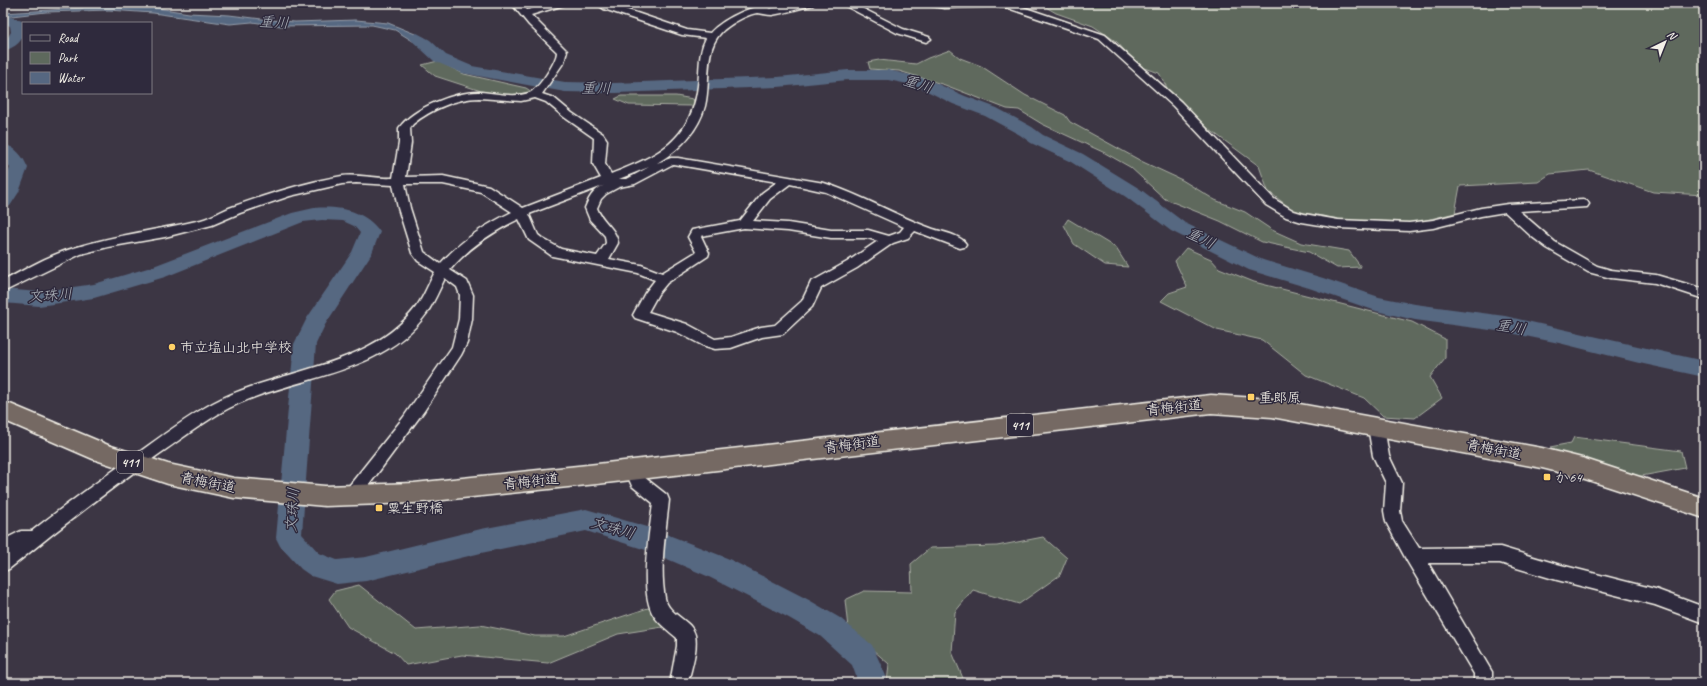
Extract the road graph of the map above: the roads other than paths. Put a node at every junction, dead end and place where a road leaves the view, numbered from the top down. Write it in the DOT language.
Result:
graph roads {
  1 [pos="516,3"];
  2 [pos="561,3"];
  3 [pos="601,3"];
  4 [pos="774,3"];
  5 [pos="810,3"];
  6 [pos="845,3"];
  7 [pos="930,3"];
  8 [pos="1004,3"];
  9 [pos="756,11"];
  10 [pos="525,14"];
  11 [pos="712,36"];
  12 [pos="926,39"];
  13 [pos="537,93"];
  14 [pos="787,180"];
  15 [pos="398,181"];
  16 [pos="613,182"];
  17 [pos="1583,204"];
  18 [pos="1508,208"];
  19 [pos="522,213"];
  20 [pos="744,224"];
  21 [pos="913,226"];
  22 [pos="889,240"];
  23 [pos="960,244"];
  24 [pos="601,261"];
  25 [pos="442,272"];
  26 [pos="663,278"];
  27 [pos="3,287"];
  28 [pos="1704,294"];
  29 [pos="3,410"];
  30 [pos="1376,427"];
  31 [pos="134,463"];
  32 [pos="633,470"];
  33 [pos="351,496"];
  34 [pos="1704,508"];
  35 [pos="36,536"];
  36 [pos="3,549"];
  37 [pos="1413,556"];
  38 [pos="3,564"];
  39 [pos="1704,615"];
  40 [pos="679,683"];
  41 [pos="1484,683"];
  1 -- 10 [label="street"];
  2 -- 10 [label="street"];
  3 -- 11 [label="street"];
  4 -- 9 [label="street"];
  5 -- 9 [label="street"];
  6 -- 12 [label="street"];
  7 -- 8 [label="street"];
  8 -- 18 [label="street"];
  9 -- 11 [label="street"];
  10 -- 13 [label="street"];
  11 -- 16 [label="street"];
  13 -- 15 [label="street"];
  13 -- 16 [label="street"];
  14 -- 16 [label="street"];
  14 -- 20 [label="street"];
  14 -- 21 [label="street"];
  15 -- 19 [label="street"];
  15 -- 25 [label="street"];
  15 -- 27 [label="street"];
  16 -- 19 [label="street"];
  16 -- 24 [label="street"];
  17 -- 18 [label="street"];
  18 -- 28 [label="street"];
  19 -- 24 [label="street"];
  19 -- 25 [label="street"];
  20 -- 22 [label="street"];
  20 -- 26 [label="street"];
  21 -- 22 [label="street"];
  21 -- 23 [label="street"];
  22 -- 26 [label="street"];
  24 -- 26 [label="street"];
  25 -- 31 [label="street"];
  25 -- 33 [label="street"];
  29 -- 31 [label="highway, 青梅街道 / 411"];
  30 -- 32 [label="highway, 青梅街道 / 411"];
  30 -- 34 [label="highway, 青梅街道 / 411"];
  30 -- 37 [label="street"];
  31 -- 33 [label="highway, 青梅街道 / 411"];
  31 -- 35 [label="street"];
  32 -- 33 [label="highway, 青梅街道 / 411"];
  32 -- 40 [label="street"];
  35 -- 36 [label="street"];
  35 -- 38 [label="street"];
  37 -- 39 [label="street"];
  37 -- 41 [label="street"];
}
